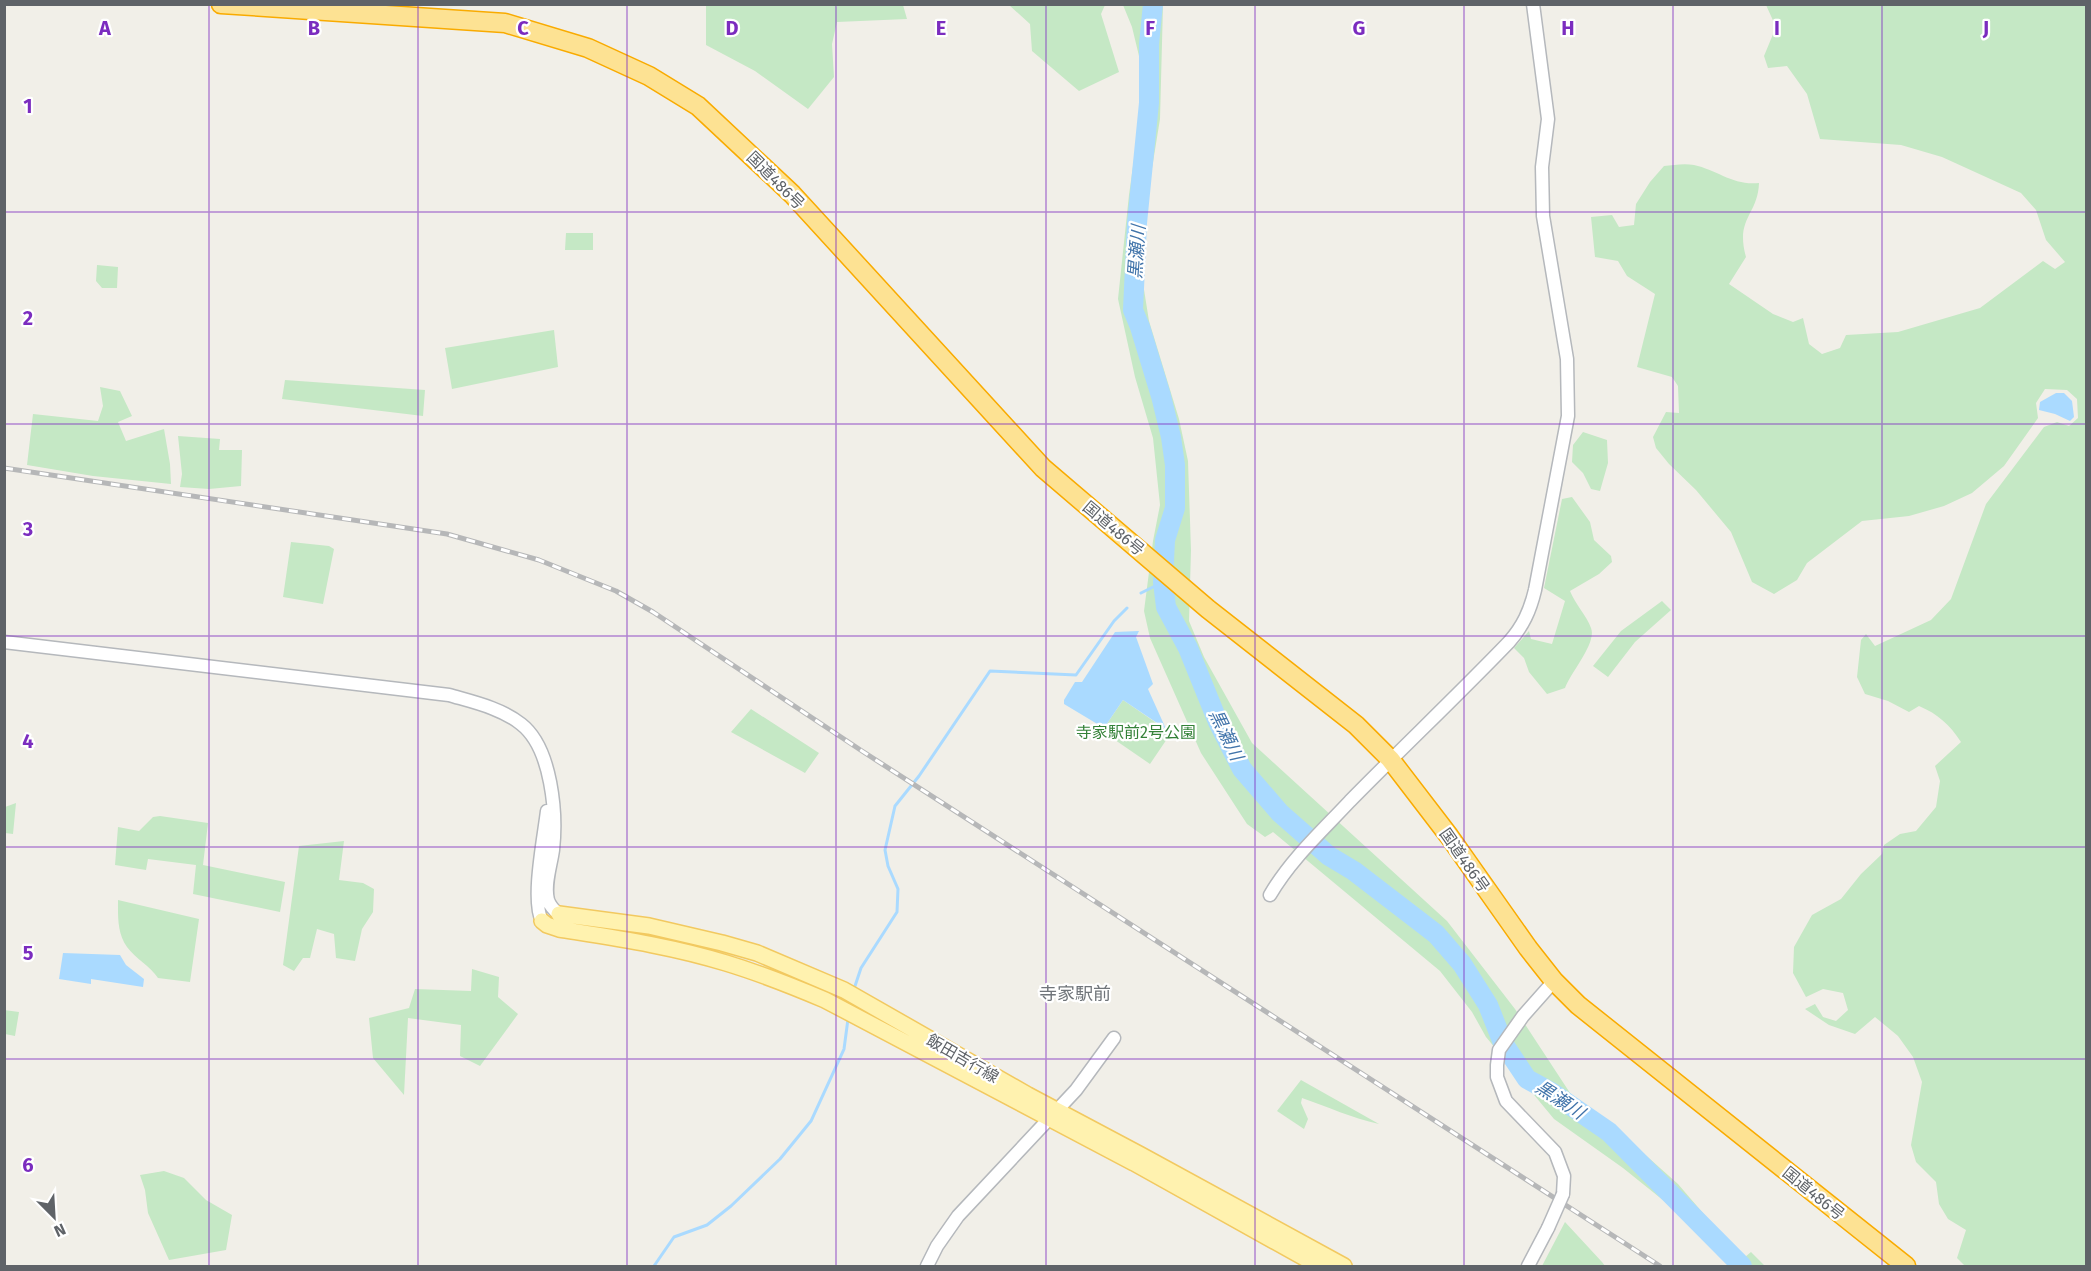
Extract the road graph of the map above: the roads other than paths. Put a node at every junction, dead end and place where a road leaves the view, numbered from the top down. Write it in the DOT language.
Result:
graph roads {
  1 [pos="221,4"];
  2 [pos="1533,4"];
  3 [pos="4,642"];
  4 [pos="1390,759"];
  5 [pos="550,786"];
  6 [pos="1270,895"];
  7 [pos="559,914"];
  8 [pos="542,921"];
  9 [pos="1554,981"];
  10 [pos="1114,1038"];
  11 [pos="1053,1115"];
  12 [pos="927,1266"];
  13 [pos="1319,1266"];
  14 [pos="1344,1266"];
  15 [pos="1528,1266"];
  16 [pos="1906,1266"];
  1 -- 4 [label="highway, 国道486号"];
  2 -- 4 [label="street"];
  3 -- 5 [label="street"];
  4 -- 6 [label="street"];
  4 -- 9 [label="highway, 国道486号"];
  5 -- 7 [label="street"];
  5 -- 8 [label="street"];
  7 -- 11 [label="main road, 飯田吉行線"];
  8 -- 11 [label="main road, 飯田吉行線"];
  9 -- 15 [label="street, bridge"];
  9 -- 16 [label="highway, 国道486号"];
  10 -- 11 [label="street"];
  11 -- 12 [label="street"];
  11 -- 13 [label="main road, 飯田吉行線"];
  11 -- 14 [label="main road, 飯田吉行線"];
}
